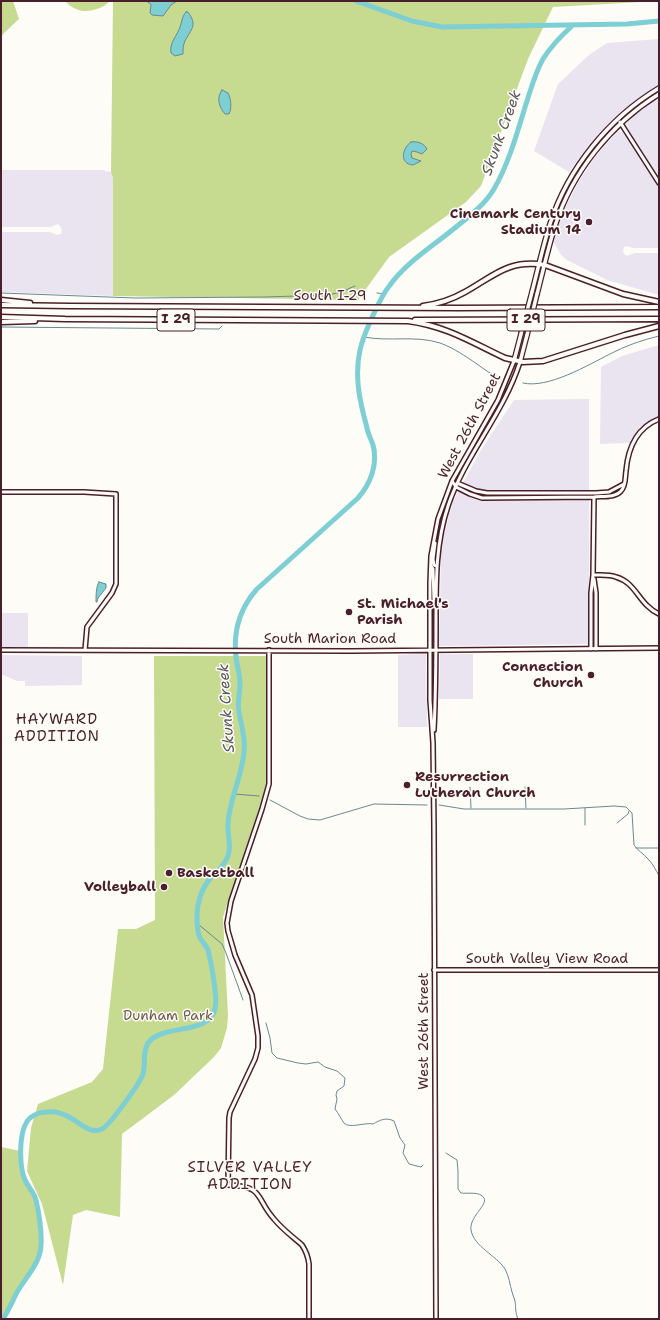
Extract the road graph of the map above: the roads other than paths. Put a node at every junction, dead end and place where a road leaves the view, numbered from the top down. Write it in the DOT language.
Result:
graph roads {
  1 [pos="659,88"];
  2 [pos="659,94"];
  3 [pos="618,119"];
  4 [pos="621,123"];
  5 [pos="659,183"];
  6 [pos="539,264"];
  7 [pos="545,265"];
  8 [pos="1,300"];
  9 [pos="659,302"];
  10 [pos="1,304"];
  11 [pos="70,306"];
  12 [pos="396,307"];
  13 [pos="659,307"];
  14 [pos="1,317"];
  15 [pos="65,319"];
  16 [pos="659,319"];
  17 [pos="390,320"];
  18 [pos="1,322"];
  19 [pos="659,326"];
  20 [pos="514,361"];
  21 [pos="520,362"];
  22 [pos="659,420"];
  23 [pos="452,481"];
  24 [pos="457,483"];
  25 [pos="625,483"];
  26 [pos="456,487"];
  27 [pos="1,492"];
  28 [pos="592,493"];
  29 [pos="596,493"];
  30 [pos="594,497"];
  31 [pos="437,523"];
  32 [pos="431,566"];
  33 [pos="436,566"];
  34 [pos="594,575"];
  35 [pos="436,610"];
  36 [pos="659,614"];
  37 [pos="659,648"];
  38 [pos="591,649"];
  39 [pos="596,649"];
  40 [pos="1,650"];
  41 [pos="85,650"];
  42 [pos="269,650"];
  43 [pos="430,650"];
  44 [pos="436,650"];
  45 [pos="433,744"];
  46 [pos="434,970"];
  47 [pos="659,970"];
  48 [pos="309,1319"];
  49 [pos="436,1319"];
  1 -- 3 [label="main road, West 26th Street"];
  2 -- 4 [label="main road, West 26th Street"];
  3 -- 4 [label="main road"];
  3 -- 6 [label="main road, West 26th Street"];
  4 -- 5 [label="main road"];
  4 -- 7 [label="main road, West 26th Street"];
  6 -- 7 [label="highway"];
  6 -- 12 [label="highway"];
  6 -- 20 [label="main road, West 26th Street, bridge"];
  7 -- 9 [label="highway"];
  7 -- 21 [label="main road, West 26th Street, bridge"];
  8 -- 11 [label="highway"];
  10 -- 11 [label="highway, South I-29 / I 29"];
  11 -- 12 [label="highway, South I-29 / I 29"];
  12 -- 13 [label="highway, South I-29 / I 29"];
  14 -- 15 [label="highway, South I-29 / I 29"];
  15 -- 17 [label="highway, South I-29 / I 29"];
  15 -- 18 [label="highway"];
  16 -- 17 [label="highway, South I-29 / I 29"];
  17 -- 20 [label="highway"];
  19 -- 21 [label="highway"];
  20 -- 21 [label="highway"];
  20 -- 23 [label="main road, West 26th Street"];
  21 -- 24 [label="main road, West 26th Street"];
  22 -- 25 [label="main road"];
  23 -- 26 [label="main road"];
  23 -- 31 [label="main road, West 26th Street"];
  24 -- 26 [label="main road, West 26th Street"];
  24 -- 28 [label="main road"];
  25 -- 29 [label="main road"];
  25 -- 30 [label="main road"];
  26 -- 30 [label="main road"];
  26 -- 33 [label="main road, West 26th Street"];
  27 -- 41 [label="main road"];
  28 -- 29 [label="main road"];
  28 -- 30 [label="main road"];
  29 -- 30 [label="main road"];
  30 -- 34 [label="main road"];
  31 -- 32 [label="main road, West 26th Street"];
  31 -- 33 [label="main road"];
  32 -- 35 [label="main road"];
  32 -- 43 [label="main road, West 26th Street"];
  33 -- 35 [label="main road, West 26th Street"];
  34 -- 36 [label="main road"];
  34 -- 38 [label="main road"];
  34 -- 39 [label="main road"];
  35 -- 44 [label="main road, West 26th Street"];
  37 -- 39 [label="main road, South Marion Road"];
  38 -- 39 [label="main road, South Marion Road"];
  38 -- 44 [label="main road, South Marion Road"];
  40 -- 41 [label="main road, South Marion Road"];
  41 -- 42 [label="main road, South Marion Road"];
  42 -- 43 [label="main road, South Marion Road"];
  42 -- 48 [label="main road"];
  43 -- 44 [label="main road, South Marion Road"];
  43 -- 45 [label="main road, West 26th Street"];
  44 -- 45 [label="main road, West 26th Street"];
  45 -- 46 [label="main road, West 26th Street"];
  46 -- 47 [label="main road, South Valley View Road"];
  46 -- 49 [label="main road, West 26th Street"];
}
